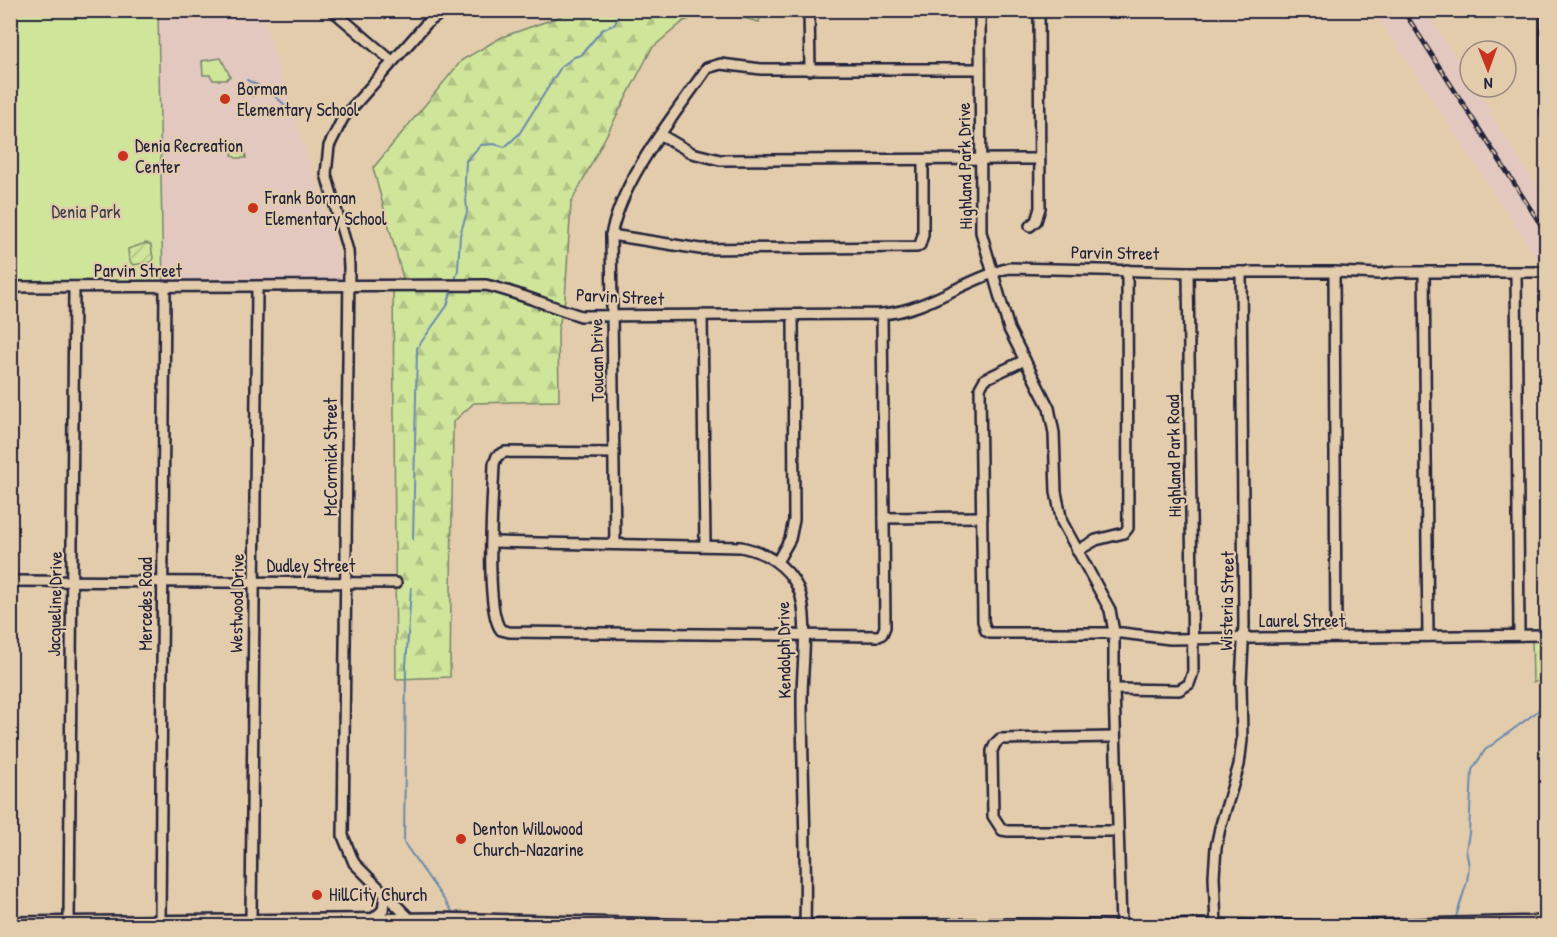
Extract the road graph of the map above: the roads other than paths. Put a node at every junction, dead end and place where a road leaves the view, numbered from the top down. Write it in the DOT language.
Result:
graph roads {
  1 [pos="332,10"];
  2 [pos="445,10"];
  3 [pos="809,10"];
  4 [pos="980,10"];
  5 [pos="1039,10"];
  6 [pos="1546,10"];
  7 [pos="392,61"];
  8 [pos="980,69"];
  9 [pos="810,70"];
  10 [pos="1546,112"];
  11 [pos="661,135"];
  12 [pos="923,159"];
  13 [pos="980,159"];
  14 [pos="1039,159"];
  15 [pos="1030,226"];
  16 [pos="611,235"];
  17 [pos="1127,270"];
  18 [pos="992,272"];
  19 [pos="1188,272"];
  20 [pos="1241,272"];
  21 [pos="1334,272"];
  22 [pos="1424,272"];
  23 [pos="1546,272"];
  24 [pos="1516,273"];
  25 [pos="349,285"];
  26 [pos="10,287"];
  27 [pos="165,287"];
  28 [pos="257,287"];
  29 [pos="74,288"];
  30 [pos="882,314"];
  31 [pos="793,315"];
  32 [pos="702,316"];
  33 [pos="613,317"];
  34 [pos="1025,360"];
  35 [pos="615,453"];
  36 [pos="982,517"];
  37 [pos="884,518"];
  38 [pos="492,542"];
  39 [pos="615,544"];
  40 [pos="705,545"];
  41 [pos="1077,551"];
  42 [pos="777,562"];
  43 [pos="10,581"];
  44 [pos="72,581"];
  45 [pos="162,582"];
  46 [pos="255,582"];
  47 [pos="347,583"];
  48 [pos="396,583"];
  49 [pos="1114,632"];
  50 [pos="1520,635"];
  51 [pos="1546,635"];
  52 [pos="803,636"];
  53 [pos="1428,636"];
  54 [pos="1336,637"];
  55 [pos="1244,638"];
  56 [pos="1192,639"];
  57 [pos="1114,689"];
  58 [pos="1114,737"];
  59 [pos="1118,831"];
  60 [pos="385,894"];
  61 [pos="251,919"];
  62 [pos="373,919"];
  63 [pos="69,921"];
  64 [pos="160,921"];
  65 [pos="1546,921"];
  66 [pos="10,922"];
  67 [pos="297,922"];
  68 [pos="202,923"];
  69 [pos="410,923"];
  70 [pos="100,924"];
  71 [pos="1216,925"];
  72 [pos="805,926"];
  73 [pos="852,926"];
  74 [pos="1121,926"];
  1 -- 7 [label="street"];
  2 -- 7 [label="street, McCormick Street"];
  3 -- 9 [label="street"];
  4 -- 8 [label="street, Highland Park Drive"];
  5 -- 14 [label="street"];
  6 -- 10 [label="street"];
  7 -- 25 [label="street, McCormick Street"];
  8 -- 9 [label="street"];
  8 -- 13 [label="street, Highland Park Drive"];
  9 -- 11 [label="street, Toucan Drive"];
  11 -- 12 [label="street"];
  11 -- 16 [label="street, Toucan Drive"];
  12 -- 13 [label="street"];
  12 -- 16 [label="street"];
  13 -- 14 [label="street"];
  13 -- 18 [label="street, Highland Park Drive"];
  14 -- 15 [label="street"];
  16 -- 33 [label="street, Toucan Drive"];
  17 -- 18 [label="street, Parvin Street"];
  17 -- 19 [label="street, Parvin Street"];
  17 -- 41 [label="street"];
  18 -- 30 [label="street, Parvin Street"];
  18 -- 34 [label="street, Highland Park Drive"];
  19 -- 20 [label="street"];
  19 -- 56 [label="street, Highland Park Road"];
  20 -- 21 [label="street"];
  20 -- 55 [label="street, Wisteria Street"];
  21 -- 22 [label="street"];
  21 -- 54 [label="street"];
  22 -- 24 [label="street"];
  22 -- 53 [label="street"];
  23 -- 24 [label="street"];
  24 -- 50 [label="street"];
  25 -- 28 [label="street, Parvin Street"];
  25 -- 33 [label="street, Parvin Street"];
  25 -- 47 [label="street, McCormick Street"];
  26 -- 29 [label="street, Parvin Street"];
  27 -- 28 [label="street, Parvin Street"];
  27 -- 29 [label="street, Parvin Street"];
  27 -- 45 [label="street, Mercedes Road"];
  28 -- 46 [label="street, Westwood Drive"];
  29 -- 44 [label="street, Jacqueline Drive"];
  30 -- 31 [label="street, Parvin Street"];
  30 -- 37 [label="street"];
  31 -- 32 [label="street, Parvin Street"];
  31 -- 42 [label="street"];
  32 -- 33 [label="street, Parvin Street"];
  32 -- 40 [label="street"];
  33 -- 35 [label="street, Toucan Drive"];
  34 -- 36 [label="street"];
  34 -- 41 [label="street, Highland Park Drive"];
  35 -- 38 [label="street"];
  35 -- 39 [label="street, Toucan Drive"];
  36 -- 37 [label="street"];
  36 -- 49 [label="street, Laurel Street"];
  37 -- 52 [label="street"];
  38 -- 39 [label="street, Kendolph Drive"];
  38 -- 52 [label="street"];
  39 -- 40 [label="street, Kendolph Drive"];
  40 -- 42 [label="street, Kendolph Drive"];
  41 -- 49 [label="street, Highland Park Drive"];
  42 -- 52 [label="street, Kendolph Drive"];
  43 -- 44 [label="street, Dudley Street"];
  44 -- 45 [label="street, Dudley Street"];
  44 -- 63 [label="street, Jacqueline Drive"];
  45 -- 46 [label="street, Dudley Street"];
  45 -- 64 [label="street, Mercedes Road"];
  46 -- 47 [label="street, Dudley Street"];
  46 -- 61 [label="street, Westwood Drive"];
  47 -- 48 [label="street, Dudley Street"];
  47 -- 60 [label="street, McCormick Street"];
  49 -- 56 [label="street, Laurel Street"];
  49 -- 57 [label="street, Highland Park Drive"];
  50 -- 51 [label="street, Laurel Street"];
  50 -- 53 [label="street, Laurel Street"];
  52 -- 72 [label="street, Kendolph Drive"];
  53 -- 54 [label="street, Laurel Street"];
  54 -- 55 [label="street, Laurel Street"];
  55 -- 56 [label="street, Laurel Street"];
  55 -- 71 [label="street, Wisteria Street"];
  56 -- 57 [label="street, Highland Park Road"];
  57 -- 58 [label="street"];
  58 -- 59 [label="street"];
  58 -- 59 [label="street"];
  59 -- 74 [label="street"];
  60 -- 62 [label="street"];
  60 -- 69 [label="street, McCormick Street"];
  61 -- 67 [label="street"];
  61 -- 68 [label="street"];
  62 -- 67 [label="street"];
  62 -- 69 [label="street"];
  63 -- 66 [label="street"];
  63 -- 70 [label="street"];
  64 -- 68 [label="street"];
  64 -- 70 [label="street"];
  65 -- 71 [label="street"];
  69 -- 72 [label="street"];
  71 -- 74 [label="street"];
  72 -- 73 [label="street"];
  73 -- 74 [label="street"];
}
